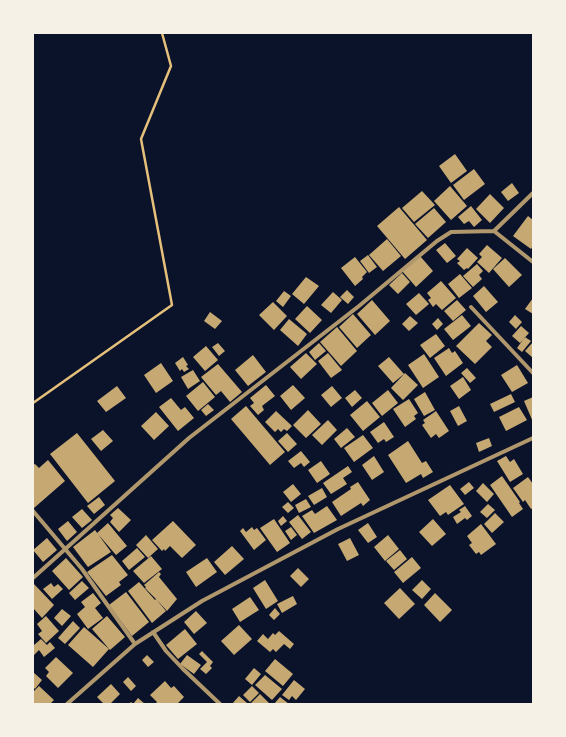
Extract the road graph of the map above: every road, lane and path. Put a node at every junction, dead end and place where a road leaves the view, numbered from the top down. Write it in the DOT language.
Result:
graph roads {
  1 [pos="162,33"];
  2 [pos="533,193"];
  3 [pos="494,231"];
  4 [pos="533,262"];
  5 [pos="471,307"];
  6 [pos="533,373"];
  7 [pos="33,403"];
  8 [pos="533,438"];
  9 [pos="33,511"];
  10 [pos="66,550"];
  11 [pos="33,578"];
  12 [pos="153,632"];
  13 [pos="135,644"];
  14 [pos="66,704"];
  15 [pos="220,704"];
  1 -- 7 [label="path"];
  2 -- 3 [label="street"];
  3 -- 4 [label="street"];
  3 -- 10 [label="street"];
  5 -- 6 [label="street"];
  8 -- 12 [label="street"];
  9 -- 10 [label="street"];
  10 -- 11 [label="street"];
  10 -- 13 [label="street"];
  12 -- 13 [label="street"];
  12 -- 15 [label="street"];
  13 -- 14 [label="street"];
}
